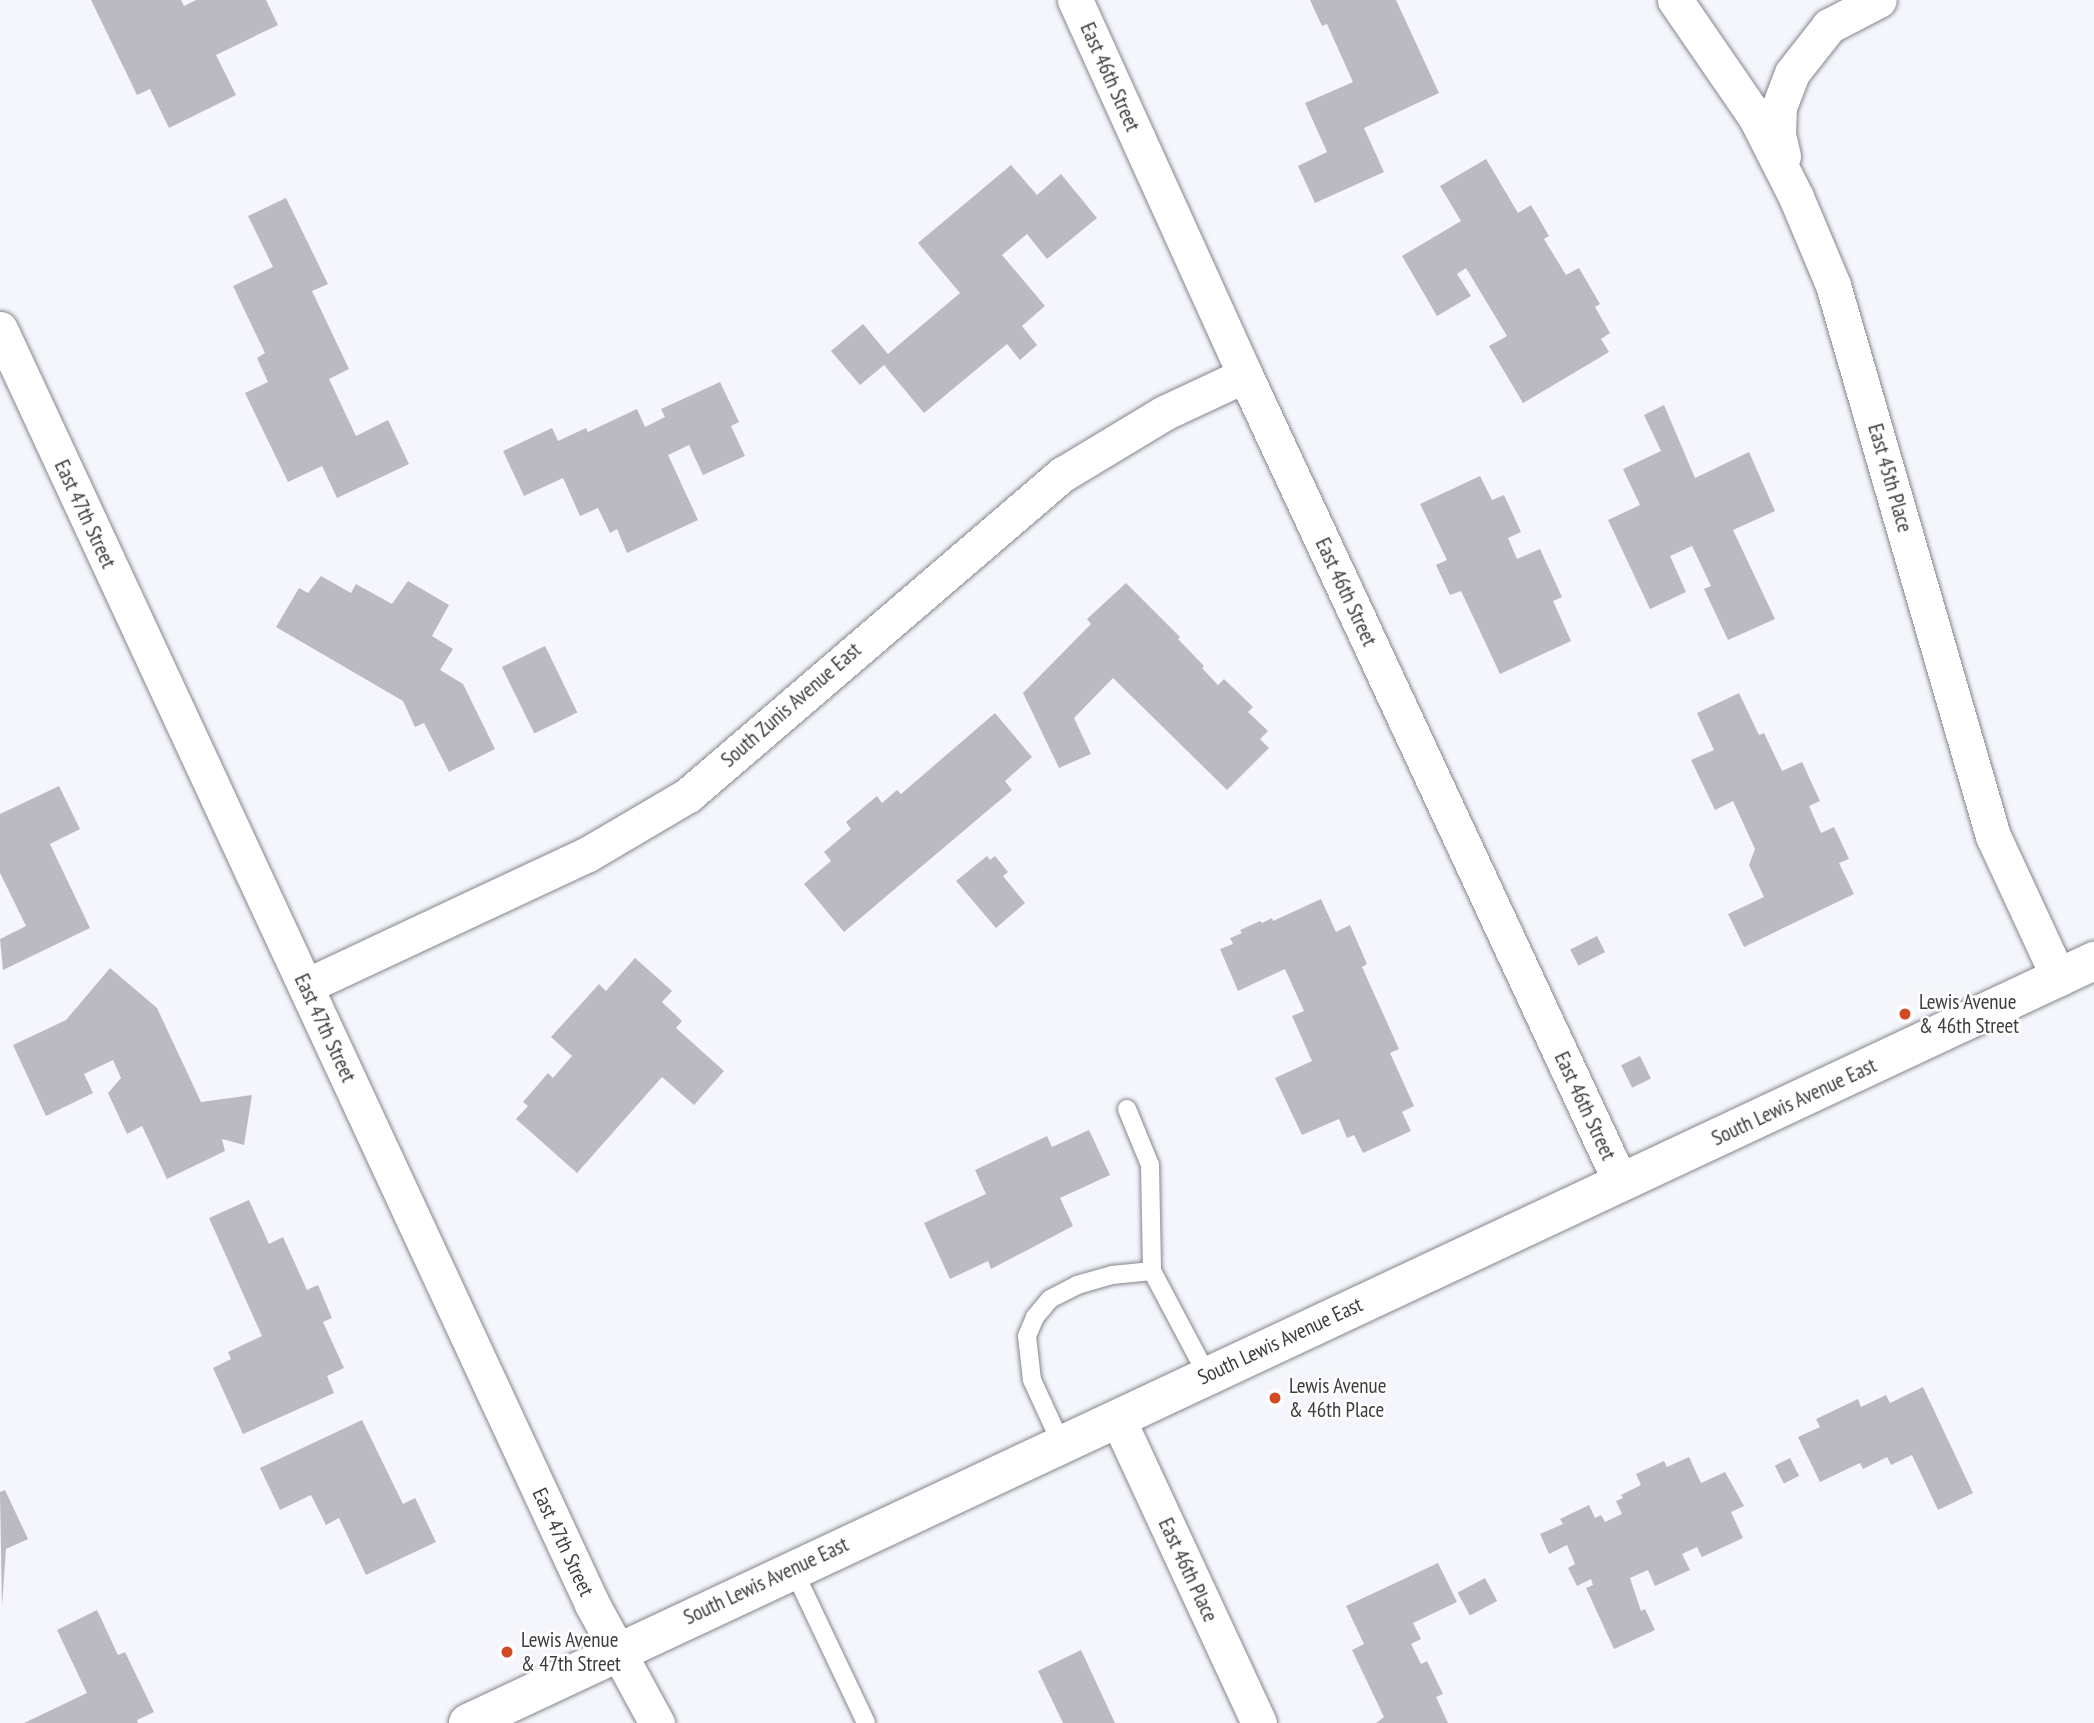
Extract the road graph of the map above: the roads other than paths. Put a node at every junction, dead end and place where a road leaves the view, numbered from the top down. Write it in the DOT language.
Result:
graph roads {
  1 [pos="1075,0"];
  2 [pos="1675,0"];
  3 [pos="1879,0"];
  4 [pos="1789,183"];
  5 [pos="0,329"];
  6 [pos="1245,374"];
  7 [pos="2094,961"];
  8 [pos="2059,978"];
  9 [pos="306,986"];
  10 [pos="1127,1109"];
  11 [pos="1621,1183"];
  12 [pos="1152,1271"];
  13 [pos="1207,1375"];
  14 [pos="1117,1417"];
  15 [pos="1061,1443"];
  16 [pos="793,1569"];
  17 [pos="617,1650"];
  18 [pos="468,1723"];
  19 [pos="657,1723"];
  20 [pos="866,1723"];
  21 [pos="1259,1723"];
  1 -- 6 [label="street, East 46th Street"];
  2 -- 4 [label="street, East 45th Place"];
  3 -- 4 [label="street"];
  4 -- 8 [label="street, East 45th Place"];
  5 -- 9 [label="street, East 47th Street"];
  6 -- 9 [label="street, South Zunis Avenue East"];
  6 -- 11 [label="street, East 46th Street"];
  7 -- 8 [label="main road, South Lewis Avenue East"];
  8 -- 11 [label="main road, South Lewis Avenue East"];
  9 -- 17 [label="street, East 47th Street"];
  10 -- 12 [label="lane"];
  11 -- 13 [label="main road, South Lewis Avenue East"];
  12 -- 13 [label="lane"];
  12 -- 15 [label="lane"];
  13 -- 14 [label="main road, South Lewis Avenue East"];
  14 -- 15 [label="main road, South Lewis Avenue East"];
  14 -- 21 [label="street, East 46th Place"];
  15 -- 16 [label="main road, South Lewis Avenue East"];
  16 -- 17 [label="main road, South Lewis Avenue East"];
  16 -- 20 [label="lane"];
  17 -- 18 [label="main road, South Lewis Avenue East"];
  17 -- 19 [label="street, East 47th Street"];
}
